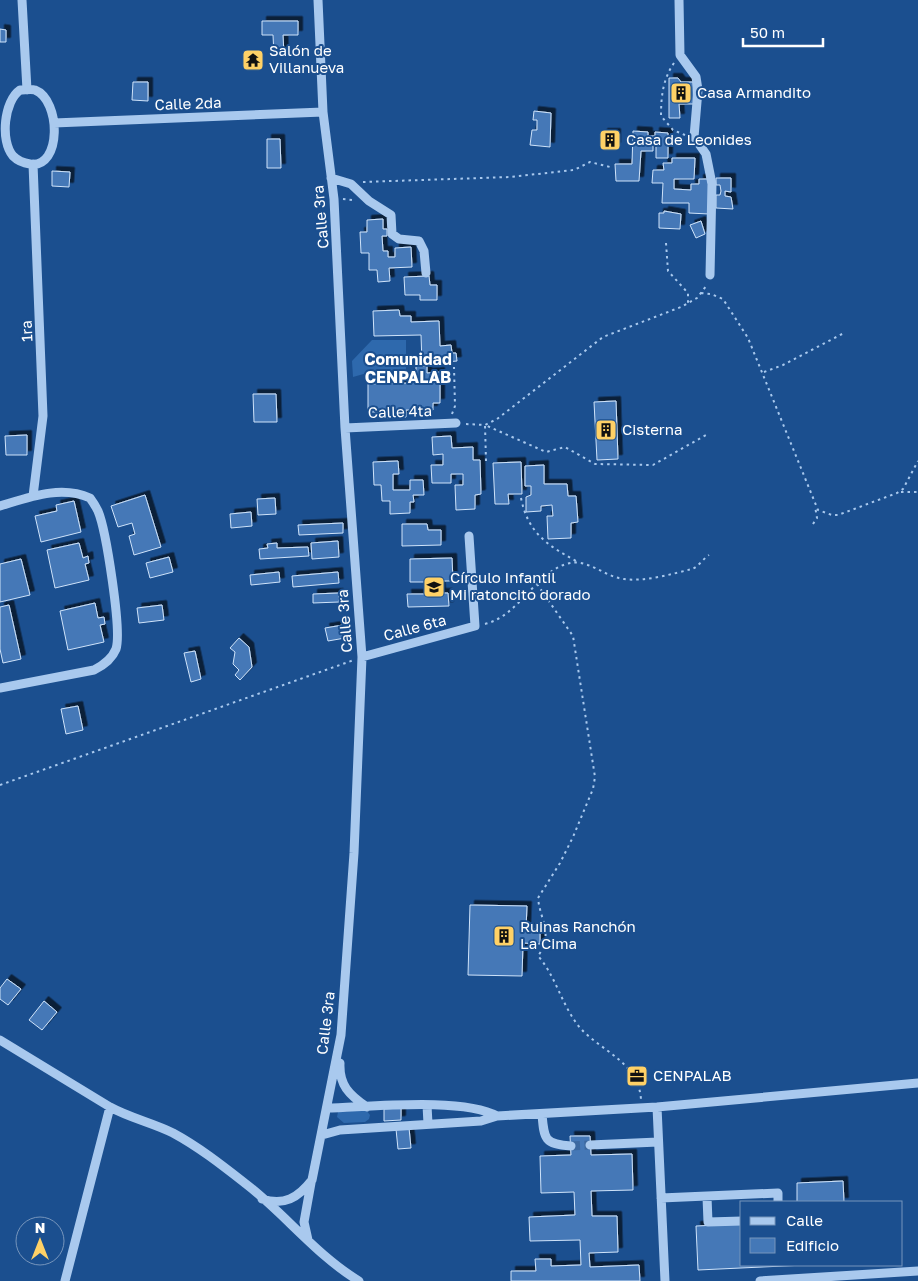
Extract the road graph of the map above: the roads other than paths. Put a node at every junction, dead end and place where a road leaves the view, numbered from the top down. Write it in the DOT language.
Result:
graph roads {
  1 [pos="22,0"];
  2 [pos="318,0"];
  3 [pos="679,0"];
  4 [pos="27,90"];
  5 [pos="323,112"];
  6 [pos="54,123"];
  7 [pos="33,164"];
  8 [pos="331,178"];
  9 [pos="426,274"];
  10 [pos="710,275"];
  11 [pos="456,424"];
  12 [pos="345,428"];
  13 [pos="33,496"];
  14 [pos="0,506"];
  15 [pos="469,536"];
  16 [pos="362,657"];
  17 [pos="0,688"];
  18 [pos="341,1035"];
  19 [pos="0,1040"];
  20 [pos="918,1083"];
  21 [pos="427,1105"];
  22 [pos="110,1107"];
  23 [pos="367,1107"];
  24 [pos="327,1108"];
  25 [pos="657,1108"];
  26 [pos="542,1114"];
  27 [pos="497,1116"];
  28 [pos="428,1124"];
  29 [pos="322,1135"];
  30 [pos="658,1142"];
  31 [pos="590,1145"];
  32 [pos="571,1146"];
  33 [pos="312,1180"];
  34 [pos="707,1196"];
  35 [pos="661,1198"];
  36 [pos="262,1199"];
  37 [pos="778,1201"];
  38 [pos="740,1221"];
  39 [pos="308,1240"];
  40 [pos="918,1271"];
  41 [pos="894,1277"];
  42 [pos="65,1281"];
  43 [pos="359,1281"];
  44 [pos="666,1281"];
  45 [pos="760,1281"];
  46 [pos="779,1281"];
  1 -- 4 [label="street"];
  2 -- 5 [label="street, Calle 3ra"];
  3 -- 10 [label="street"];
  4 -- 6 [label="street"];
  4 -- 7 [label="street"];
  5 -- 6 [label="street, Calle 2da"];
  5 -- 8 [label="street, Calle 3ra"];
  6 -- 7 [label="street"];
  7 -- 13 [label="street, 1ra"];
  8 -- 9 [label="street"];
  8 -- 12 [label="street, Calle 3ra"];
  11 -- 12 [label="street, Calle 4ta"];
  12 -- 16 [label="street, Calle 3ra"];
  13 -- 14 [label="street"];
  13 -- 17 [label="street"];
  15 -- 16 [label="street, Calle 6ta"];
  16 -- 18 [label="street, Calle 3ra"];
  18 -- 23 [label="street"];
  18 -- 24 [label="street, Calle 3ra"];
  19 -- 22 [label="street"];
  20 -- 25 [label="street"];
  21 -- 23 [label="street"];
  21 -- 27 [label="street"];
  21 -- 28 [label="street"];
  22 -- 36 [label="street"];
  22 -- 42 [label="street"];
  23 -- 24 [label="street"];
  24 -- 29 [label="street, Calle 3ra"];
  25 -- 26 [label="street"];
  25 -- 30 [label="street"];
  26 -- 27 [label="street"];
  26 -- 32 [label="street"];
  27 -- 28 [label="street"];
  28 -- 29 [label="street"];
  29 -- 33 [label="street, Calle 3ra"];
  30 -- 31 [label="street"];
  30 -- 35 [label="street"];
  33 -- 36 [label="street"];
  33 -- 39 [label="street, Calle 3ra"];
  34 -- 35 [label="street"];
  34 -- 37 [label="street"];
  34 -- 38 [label="street"];
  35 -- 44 [label="street"];
  36 -- 39 [label="street"];
  39 -- 43 [label="street"];
  40 -- 41 [label="street"];
  41 -- 46 [label="street"];
  45 -- 46 [label="street"];
}
